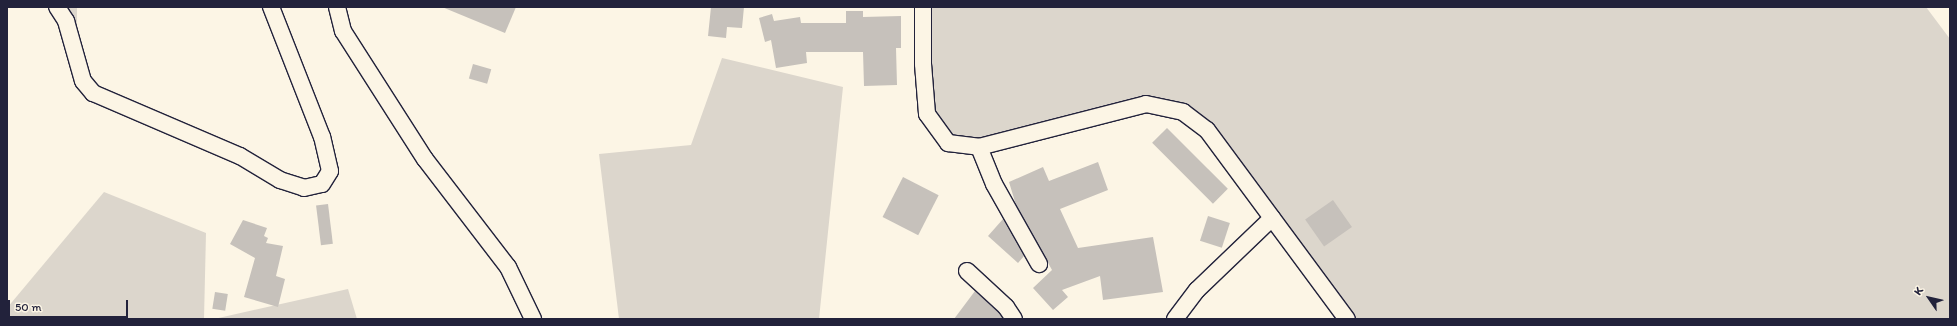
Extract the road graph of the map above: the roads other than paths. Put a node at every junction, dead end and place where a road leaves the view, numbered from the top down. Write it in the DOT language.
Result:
graph roads {
  1 [pos="57,7"];
  2 [pos="271,7"];
  3 [pos="337,7"];
  4 [pos="923,7"];
  5 [pos="979,147"];
  6 [pos="1272,218"];
  7 [pos="1039,264"];
  8 [pos="967,271"];
  9 [pos="533,319"];
  10 [pos="1014,319"];
  11 [pos="1175,319"];
  12 [pos="1347,319"];
  1 -- 2 [label="street"];
  3 -- 9 [label="street"];
  4 -- 5 [label="street"];
  5 -- 6 [label="street"];
  5 -- 7 [label="street"];
  6 -- 11 [label="street"];
  6 -- 12 [label="street"];
  8 -- 10 [label="street"];
}
